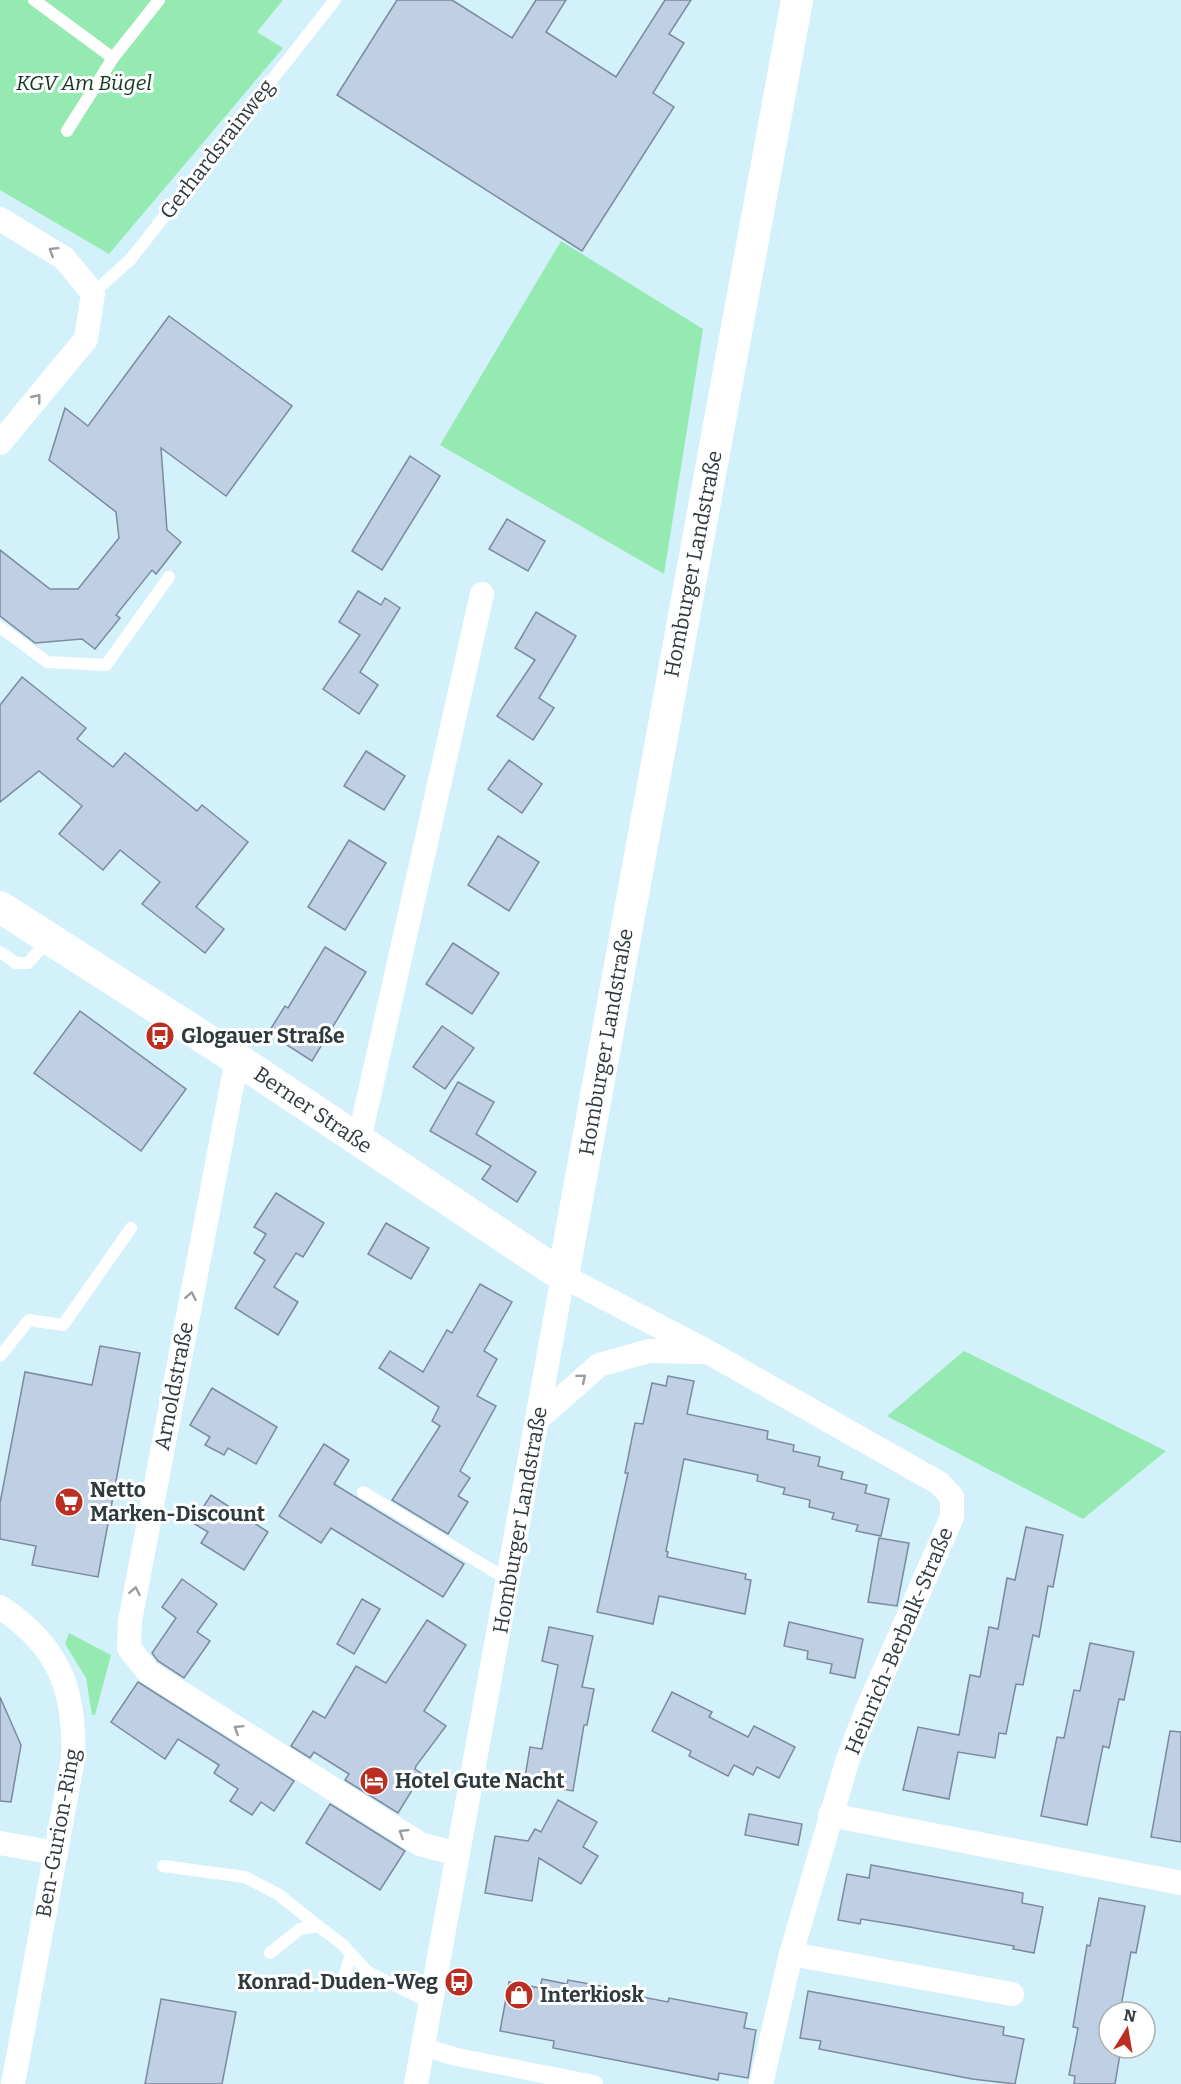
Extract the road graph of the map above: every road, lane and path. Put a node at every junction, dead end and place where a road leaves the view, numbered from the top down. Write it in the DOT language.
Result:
graph roads {
  1 [pos="34,0"];
  2 [pos="159,0"];
  3 [pos="335,0"];
  4 [pos="797,0"];
  5 [pos="112,58"];
  6 [pos="67,131"];
  7 [pos="0,219"];
  8 [pos="93,293"];
  9 [pos="0,443"];
  10 [pos="169,577"];
  11 [pos="482,594"];
  12 [pos="0,627"];
  13 [pos="0,907"];
  14 [pos="50,938"];
  15 [pos="0,952"];
  16 [pos="237,1059"];
  17 [pos="359,1140"];
  18 [pos="132,1228"];
  19 [pos="563,1276"];
  20 [pos="708,1352"];
  21 [pos="0,1356"];
  22 [pos="539,1418"];
  23 [pos="363,1492"];
  24 [pos="510,1581"];
  25 [pos="0,1607"];
  26 [pos="830,1815"];
  27 [pos="0,1843"];
  28 [pos="56,1853"];
  29 [pos="457,1854"];
  30 [pos="163,1866"];
  31 [pos="1181,1883"];
  32 [pos="318,1926"];
  33 [pos="270,1953"];
  34 [pos="351,1954"];
  35 [pos="791,1954"];
  36 [pos="342,1983"];
  37 [pos="1012,1994"];
  38 [pos="430,2003"];
  39 [pos="423,2047"];
  40 [pos="13,2084"];
  41 [pos="416,2084"];
  42 [pos="594,2084"];
  43 [pos="760,2084"];
  1 -- 5 [label="lane"];
  2 -- 5 [label="lane"];
  3 -- 8 [label="lane, Gerhardsrainweg"];
  4 -- 19 [label="street, Homburger Landstraße"];
  5 -- 6 [label="lane"];
  8 -- 7 [label="street, one-way"];
  9 -- 8 [label="street, one-way"];
  10 -- 12 [label="lane"];
  11 -- 17 [label="street"];
  13 -- 14 [label="street, Berner Straße"];
  14 -- 15 [label="lane"];
  14 -- 16 [label="street, Berner Straße"];
  16 -- 17 [label="street, Berner Straße"];
  29 -- 16 [label="street, Arnoldstraße, one-way"];
  17 -- 19 [label="street, Berner Straße"];
  18 -- 21 [label="lane"];
  19 -- 20 [label="street, Heinrich-Berbalk-Straße"];
  19 -- 22 [label="street, Homburger Landstraße"];
  22 -- 20 [label="street, Heinrich-Berbalk-Straße, one-way"];
  20 -- 26 [label="street, Heinrich-Berbalk-Straße"];
  22 -- 24 [label="street, Homburger Landstraße"];
  23 -- 24 [label="lane"];
  24 -- 29 [label="street, Homburger Landstraße"];
  25 -- 28 [label="street, Ben-Gurion-Ring"];
  26 -- 31 [label="street"];
  26 -- 35 [label="street, Heinrich-Berbalk-Straße"];
  27 -- 28 [label="street"];
  28 -- 40 [label="street, Ben-Gurion-Ring"];
  29 -- 38 [label="street, Homburger Landstraße"];
  30 -- 32 [label="lane"];
  32 -- 33 [label="lane"];
  32 -- 34 [label="lane"];
  34 -- 36 [label="lane"];
  34 -- 38 [label="lane"];
  35 -- 37 [label="street"];
  35 -- 43 [label="street, Heinrich-Berbalk-Straße"];
  38 -- 39 [label="street, Homburger Landstraße"];
  39 -- 41 [label="street, Homburger Landstraße"];
  39 -- 42 [label="street"];
}
